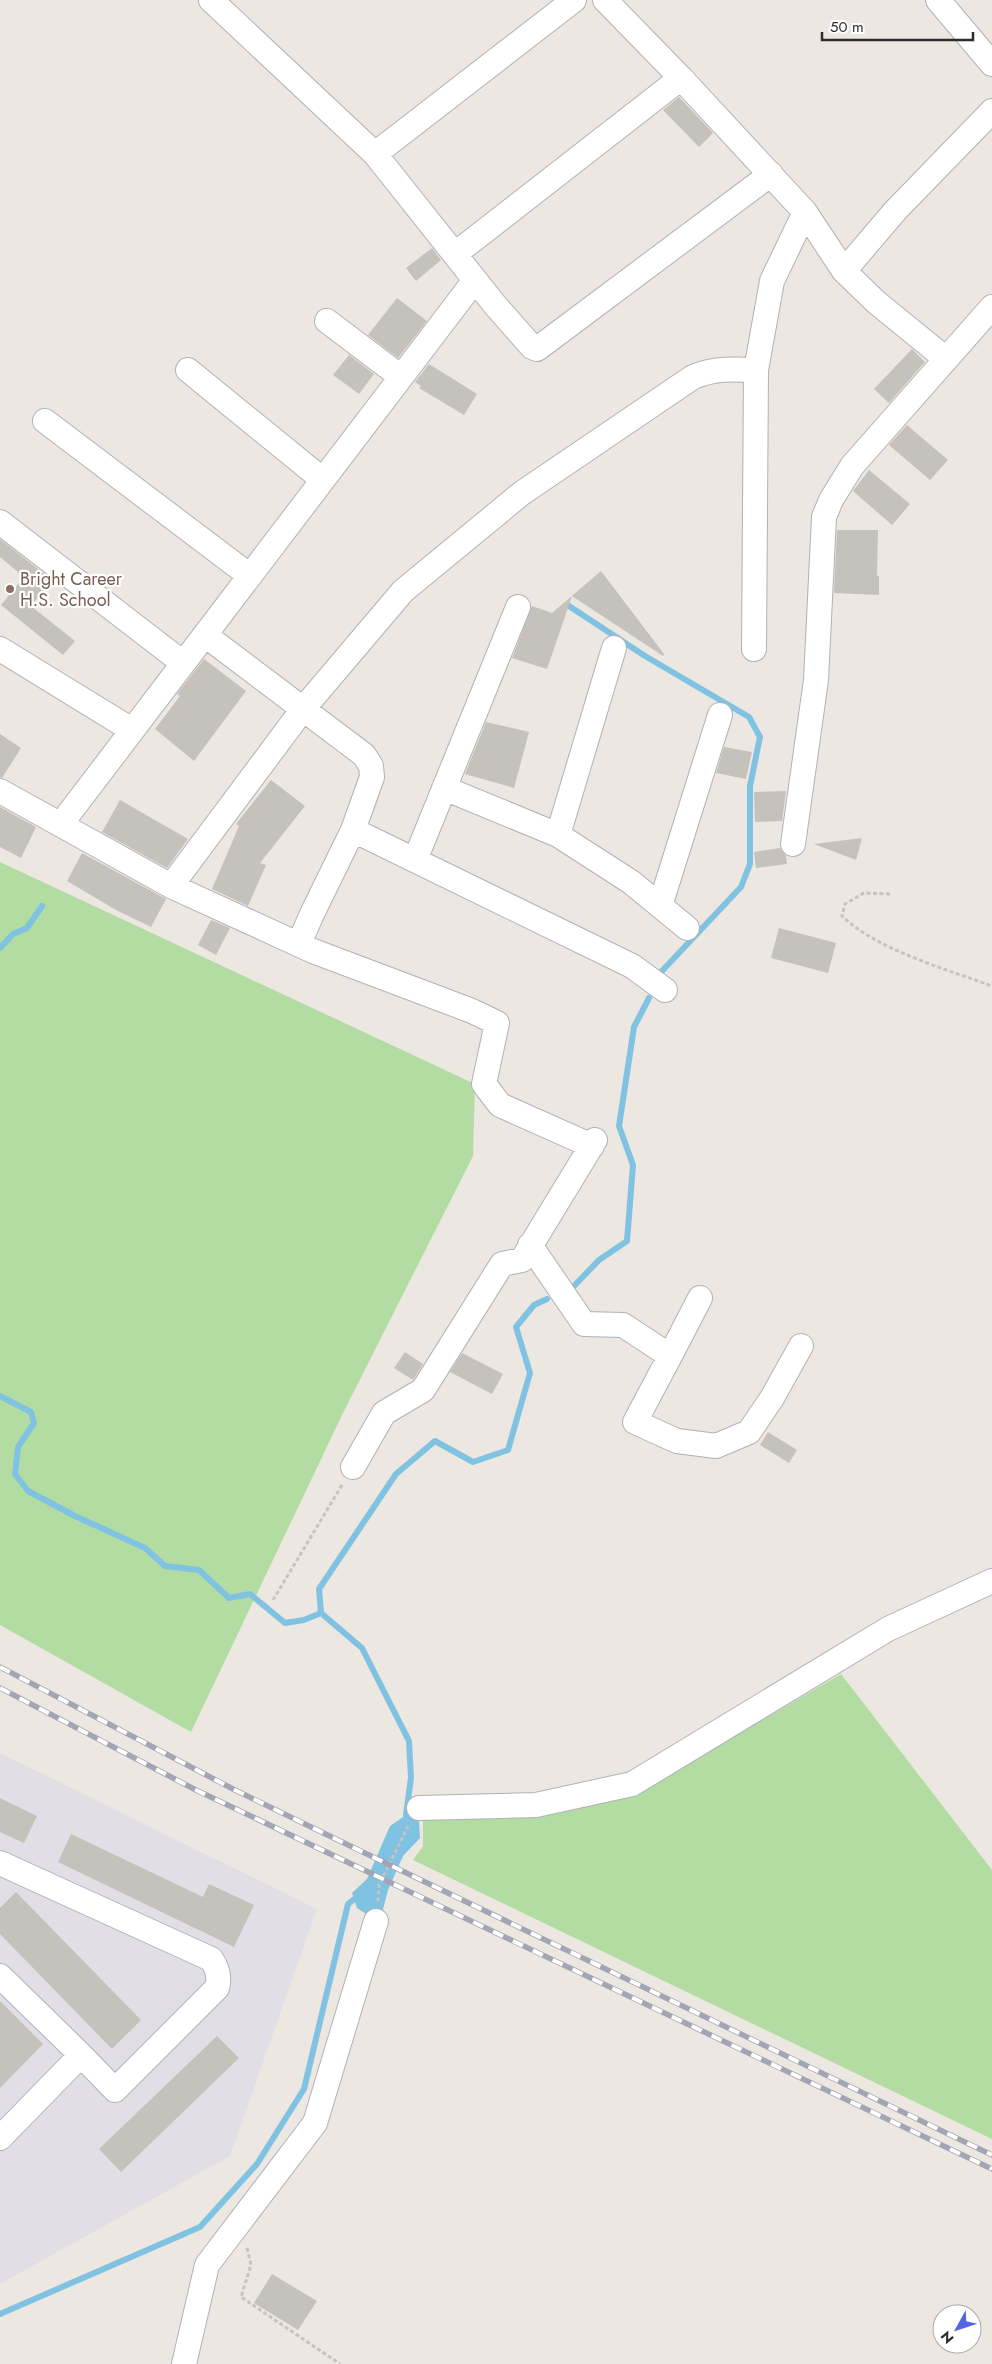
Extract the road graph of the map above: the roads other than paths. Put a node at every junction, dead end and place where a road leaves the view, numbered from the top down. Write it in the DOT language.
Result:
graph roads {
  1 [pos="210,0"];
  2 [pos="574,0"];
  3 [pos="605,0"];
  4 [pos="938,0"];
  5 [pos="992,64"];
  6 [pos="681,78"];
  7 [pos="992,111"];
  8 [pos="375,154"];
  9 [pos="771,174"];
  10 [pos="805,212"];
  11 [pos="455,254"];
  12 [pos="844,271"];
  13 [pos="475,280"];
  14 [pos="992,307"];
  15 [pos="327,321"];
  16 [pos="984,332"];
  17 [pos="946,359"];
  18 [pos="188,370"];
  19 [pos="756,370"];
  20 [pos="401,377"];
  21 [pos="45,421"];
  22 [pos="323,480"];
  23 [pos="0,522"];
  24 [pos="250,576"];
  25 [pos="518,607"];
  26 [pos="204,635"];
  27 [pos="0,648"];
  28 [pos="614,648"];
  29 [pos="754,649"];
  30 [pos="183,663"];
  31 [pos="303,709"];
  32 [pos="720,715"];
  33 [pos="132,730"];
  34 [pos="444,788"];
  35 [pos="0,791"];
  36 [pos="61,824"];
  37 [pos="354,830"];
  38 [pos="558,835"];
  39 [pos="793,844"];
  40 [pos="416,860"];
  41 [pos="171,886"];
  42 [pos="660,906"];
  43 [pos="688,928"];
  44 [pos="299,944"];
  45 [pos="665,990"];
  46 [pos="530,1246"];
  47 [pos="700,1298"];
  48 [pos="801,1346"];
  49 [pos="670,1356"];
  50 [pos="353,1467"];
  51 [pos="992,1581"];
  52 [pos="419,1808"];
  53 [pos="0,1864"];
  54 [pos="376,1921"];
  55 [pos="0,1976"];
  56 [pos="81,2055"];
  57 [pos="0,2138"];
  58 [pos="184,2364"];
  1 -- 8 [label="street"];
  2 -- 8 [label="street"];
  3 -- 6 [label="street"];
  4 -- 5 [label="street"];
  6 -- 9 [label="street"];
  6 -- 11 [label="street"];
  7 -- 12 [label="street"];
  8 -- 11 [label="street"];
  9 -- 10 [label="street"];
  9 -- 13 [label="street"];
  10 -- 12 [label="street"];
  10 -- 19 [label="street"];
  11 -- 13 [label="street"];
  12 -- 17 [label="street"];
  13 -- 20 [label="street"];
  14 -- 16 [label="street"];
  15 -- 20 [label="street"];
  16 -- 17 [label="street"];
  17 -- 39 [label="street"];
  18 -- 22 [label="street"];
  19 -- 29 [label="street"];
  19 -- 31 [label="street"];
  20 -- 22 [label="street"];
  21 -- 24 [label="street"];
  22 -- 24 [label="street"];
  23 -- 30 [label="street"];
  24 -- 26 [label="street"];
  25 -- 34 [label="street"];
  26 -- 30 [label="street"];
  26 -- 31 [label="street"];
  27 -- 33 [label="street"];
  28 -- 38 [label="street"];
  30 -- 33 [label="street"];
  31 -- 37 [label="street"];
  31 -- 41 [label="street"];
  32 -- 42 [label="street"];
  33 -- 36 [label="street"];
  34 -- 38 [label="street"];
  34 -- 40 [label="street"];
  35 -- 36 [label="street"];
  36 -- 41 [label="street"];
  37 -- 40 [label="street"];
  37 -- 44 [label="street"];
  38 -- 42 [label="street"];
  40 -- 45 [label="street"];
  41 -- 44 [label="street"];
  42 -- 43 [label="street"];
  44 -- 46 [label="street"];
  46 -- 49 [label="street"];
  46 -- 50 [label="street"];
  47 -- 49 [label="street"];
  48 -- 49 [label="street"];
  51 -- 52 [label="street"];
  53 -- 56 [label="street"];
  54 -- 58 [label="street"];
  55 -- 56 [label="street"];
  56 -- 57 [label="street"];
}
